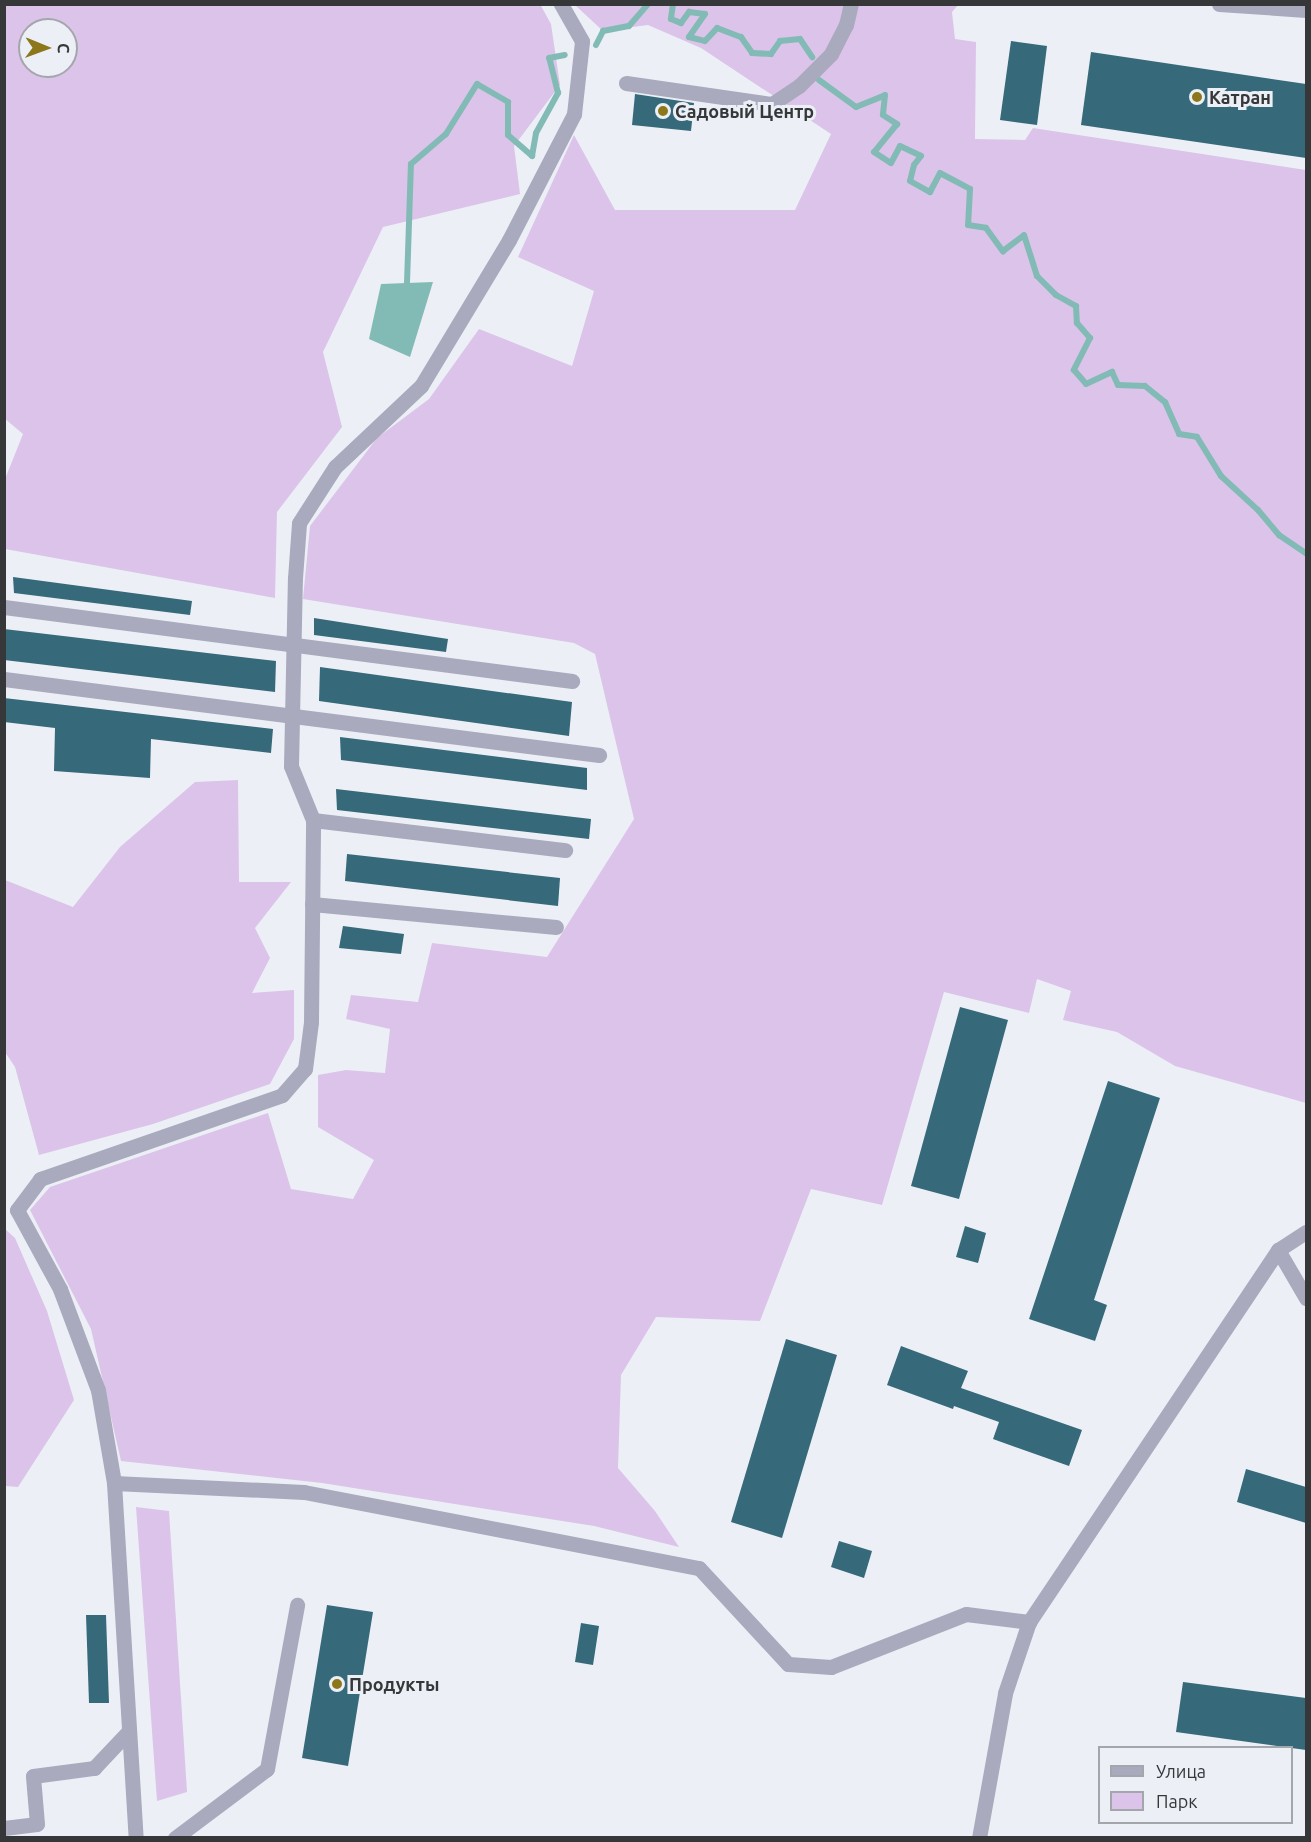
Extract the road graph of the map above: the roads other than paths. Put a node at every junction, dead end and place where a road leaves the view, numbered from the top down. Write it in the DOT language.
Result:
graph roads {
  1 [pos="561,4"];
  2 [pos="851,4"];
  3 [pos="1219,4"];
  4 [pos="1306,10"];
  5 [pos="626,83"];
  6 [pos="4,608"];
  7 [pos="294,646"];
  8 [pos="4,679"];
  9 [pos="572,681"];
  10 [pos="292,715"];
  11 [pos="599,755"];
  12 [pos="313,820"];
  13 [pos="565,850"];
  14 [pos="312,904"];
  15 [pos="556,927"];
  16 [pos="11,1207"];
  17 [pos="1306,1232"];
  18 [pos="1278,1250"];
  19 [pos="1306,1298"];
  20 [pos="114,1483"];
  21 [pos="297,1605"];
  22 [pos="1029,1622"];
  23 [pos="129,1731"];
  24 [pos="4,1828"];
  25 [pos="136,1838"];
  26 [pos="175,1838"];
  27 [pos="979,1838"];
  1 -- 7 [label="street"];
  2 -- 5 [label="street"];
  3 -- 4 [label="street"];
  6 -- 7 [label="street"];
  7 -- 9 [label="street"];
  7 -- 10 [label="street"];
  8 -- 10 [label="street"];
  10 -- 11 [label="street"];
  10 -- 12 [label="street"];
  12 -- 13 [label="street"];
  12 -- 14 [label="street"];
  14 -- 15 [label="street"];
  14 -- 16 [label="street"];
  16 -- 20 [label="street"];
  17 -- 18 [label="street"];
  18 -- 19 [label="street"];
  18 -- 22 [label="street"];
  20 -- 22 [label="street"];
  20 -- 23 [label="street"];
  21 -- 26 [label="street"];
  22 -- 27 [label="street"];
  23 -- 24 [label="street"];
  23 -- 25 [label="street"];
}
